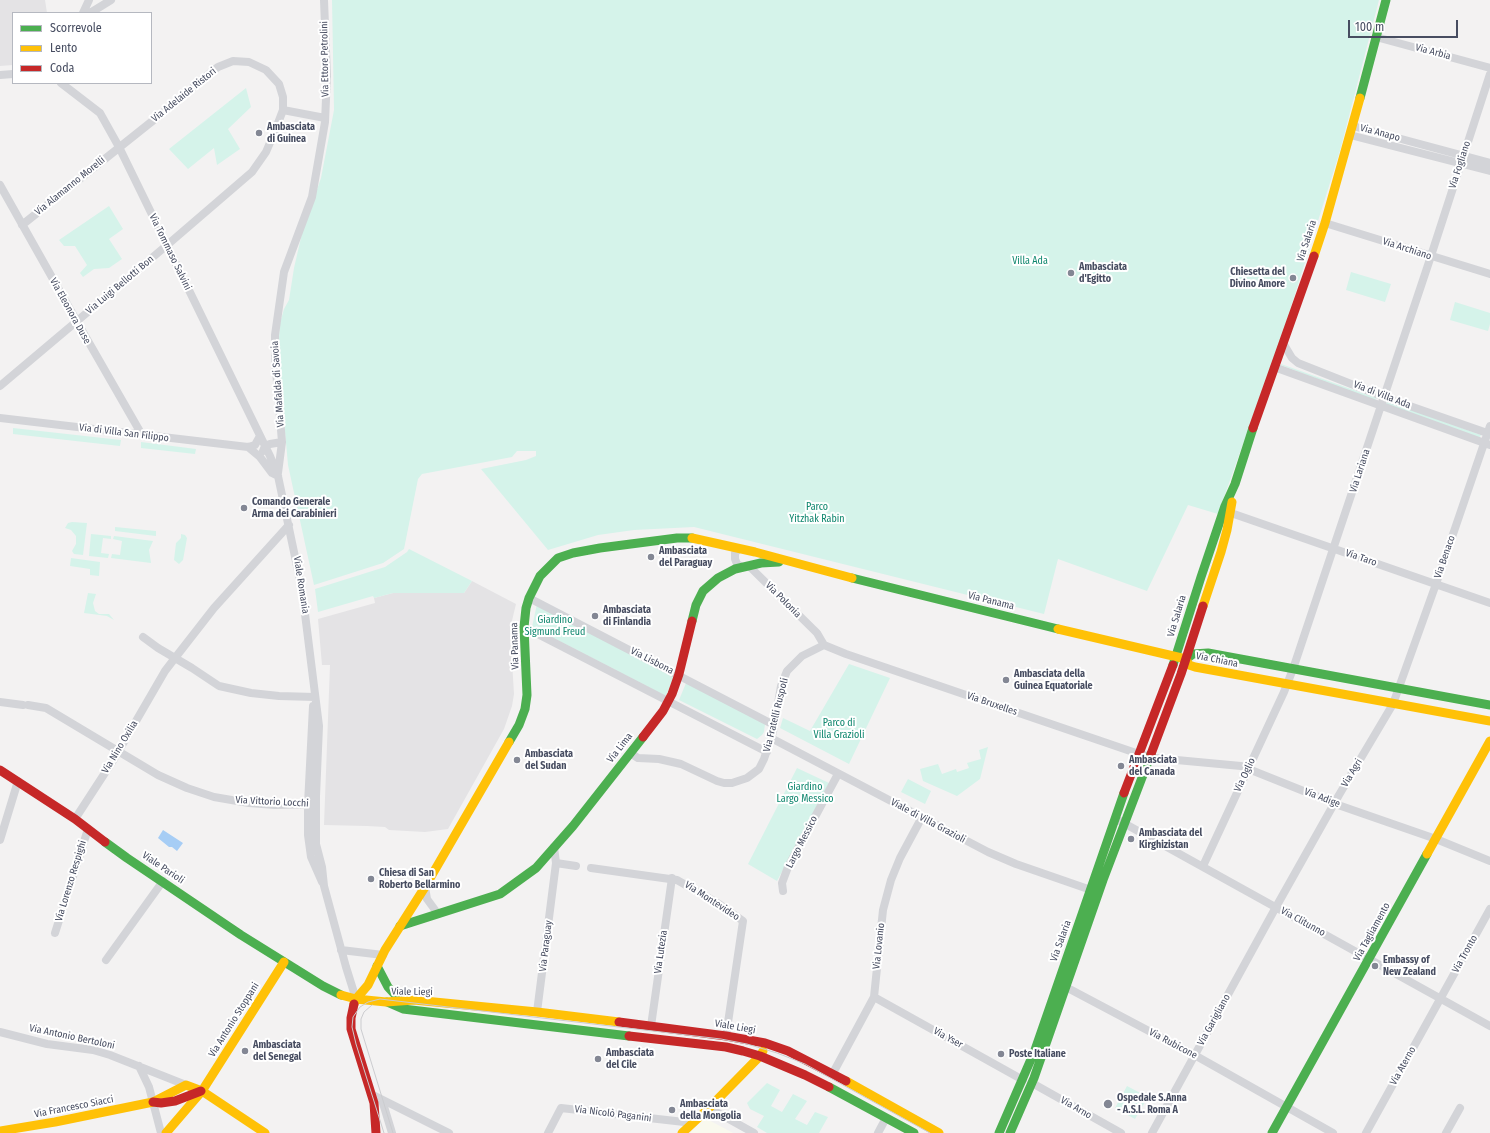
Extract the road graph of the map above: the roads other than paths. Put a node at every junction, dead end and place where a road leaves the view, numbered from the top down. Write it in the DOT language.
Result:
graph roads {
  1 [pos="88,0"];
  2 [pos="111,0"];
  3 [pos="324,0"];
  4 [pos="1386,0"];
  5 [pos="87,12"];
  6 [pos="1376,37"];
  7 [pos="1490,68"];
  8 [pos="12,74"];
  9 [pos="1490,74"];
  10 [pos="0,75"];
  11 [pos="62,84"];
  12 [pos="283,110"];
  13 [pos="325,118"];
  14 [pos="1352,130"];
  15 [pos="119,148"];
  16 [pos="1462,159"];
  17 [pos="1490,163"];
  18 [pos="1490,171"];
  19 [pos="0,185"];
  20 [pos="1324,223"];
  21 [pos="22,225"];
  22 [pos="166,246"];
  23 [pos="1431,257"];
  24 [pos="1490,274"];
  25 [pos="278,303"];
  26 [pos="76,322"];
  27 [pos="1283,344"];
  28 [pos="1274,367"];
  29 [pos="0,386"];
  30 [pos="1384,397"];
  31 [pos="1381,405"];
  32 [pos="0,418"];
  33 [pos="1489,431"];
  34 [pos="142,435"];
  35 [pos="260,436"];
  36 [pos="282,442"];
  37 [pos="1487,444"];
  38 [pos="265,446"];
  39 [pos="248,447"];
  40 [pos="260,457"];
  41 [pos="278,476"];
  42 [pos="1235,484"];
  43 [pos="1231,513"];
  44 [pos="289,525"];
  45 [pos="1334,549"];
  46 [pos="740,551"];
  47 [pos="791,562"];
  48 [pos="746,566"];
  49 [pos="1436,584"];
  50 [pos="529,598"];
  51 [pos="1490,603"];
  52 [pos="524,627"];
  53 [pos="143,637"];
  54 [pos="1192,637"];
  55 [pos="824,645"];
  56 [pos="1208,653"];
  57 [pos="1176,657"];
  58 [pos="175,658"];
  59 [pos="1186,658"];
  60 [pos="1293,669"];
  61 [pos="679,674"];
  62 [pos="1287,684"];
  63 [pos="1399,688"];
  64 [pos="315,697"];
  65 [pos="0,702"];
  66 [pos="668,702"];
  67 [pos="1393,704"];
  68 [pos="1490,705"];
  69 [pos="1490,721"];
  70 [pos="774,725"];
  71 [pos="771,738"];
  72 [pos="1490,741"];
  73 [pos="119,752"];
  74 [pos="767,752"];
  75 [pos="630,753"];
  76 [pos="1139,754"];
  77 [pos="1149,756"];
  78 [pos="1248,769"];
  79 [pos="0,770"];
  80 [pos="838,774"];
  81 [pos="18,781"];
  82 [pos="312,804"];
  83 [pos="1334,804"];
  84 [pos="922,817"];
  85 [pos="1116,818"];
  86 [pos="75,819"];
  87 [pos="1125,823"];
  88 [pos="88,829"];
  89 [pos="1436,839"];
  90 [pos="0,840"];
  91 [pos="554,847"];
  92 [pos="1490,861"];
  93 [pos="556,863"];
  94 [pos="576,866"];
  95 [pos="1203,866"];
  96 [pos="591,868"];
  97 [pos="672,878"];
  98 [pos="162,881"];
  99 [pos="425,887"];
  100 [pos="1091,890"];
  101 [pos="783,891"];
  102 [pos="1276,906"];
  103 [pos="1490,909"];
  104 [pos="438,914"];
  105 [pos="400,926"];
  106 [pos="55,933"];
  107 [pos="341,950"];
  108 [pos="1370,959"];
  109 [pos="106,960"];
  110 [pos="380,960"];
  111 [pos="284,962"];
  112 [pos="1062,985"];
  113 [pos="874,997"];
  114 [pos="1440,998"];
  115 [pos="356,999"];
  116 [pos="401,1001"];
  117 [pos="386,1002"];
  118 [pos="538,1012"];
  119 [pos="651,1026"];
  120 [pos="1490,1026"];
  121 [pos="0,1032"];
  122 [pos="726,1036"];
  123 [pos="765,1043"];
  124 [pos="1195,1055"];
  125 [pos="760,1056"];
  126 [pos="139,1066"];
  127 [pos="833,1073"];
  128 [pos="1027,1081"];
  129 [pos="186,1085"];
  130 [pos="202,1090"];
  131 [pos="371,1094"];
  132 [pos="382,1100"];
  133 [pos="153,1102"];
  134 [pos="1287,1107"];
  135 [pos="709,1108"];
  136 [pos="1460,1108"];
  137 [pos="886,1118"];
  138 [pos="693,1123"];
  139 [pos="0,1131"];
  140 [pos="161,1133"];
  141 [pos="166,1133"];
  142 [pos="264,1133"];
  143 [pos="376,1133"];
  144 [pos="392,1133"];
  145 [pos="449,1133"];
  146 [pos="548,1133"];
  147 [pos="682,1133"];
  148 [pos="754,1133"];
  149 [pos="878,1133"];
  150 [pos="914,1133"];
  151 [pos="939,1133"];
  152 [pos="999,1133"];
  153 [pos="1010,1133"];
  154 [pos="1121,1133"];
  155 [pos="1152,1133"];
  156 [pos="1272,1133"];
  157 [pos="1333,1133"];
  158 [pos="1366,1133"];
  159 [pos="1446,1133"];
  1 -- 5 [label="street"];
  2 -- 5 [label="street"];
  3 -- 13 [label="street, Via Ettore Petrolini"];
  4 -- 6 [label="street, Via Salaria"];
  6 -- 7 [label="street, Via Arbia"];
  6 -- 14 [label="street, Via Salaria"];
  8 -- 10 [label="street"];
  9 -- 16 [label="street, Via Fogliano"];
  11 -- 15 [label="street, Via Tommaso Salvini"];
  12 -- 13 [label="street"];
  12 -- 15 [label="street, Via Adelaide Ristori"];
  12 -- 22 [label="street, Via Adelaide Ristori"];
  13 -- 25 [label="street, Via Ettore Petrolini"];
  14 -- 16 [label="street, Via Anapo"];
  14 -- 20 [label="street, Via Salaria"];
  15 -- 21 [label="street, Via Alamanno Morelli"];
  15 -- 22 [label="street, Via Tommaso Salvini"];
  16 -- 17 [label="street, Via Anapo"];
  16 -- 18 [label="street, Via Anapo"];
  16 -- 23 [label="street, Via Fogliano"];
  19 -- 21 [label="street, Via Eleonora Duse"];
  20 -- 23 [label="street, Via Archiano"];
  20 -- 27 [label="street, Via Salaria"];
  21 -- 26 [label="street, Via Eleonora Duse"];
  22 -- 26 [label="street, Via Luigi Bellotti Bon"];
  22 -- 35 [label="street, Via Tommaso Salvini"];
  23 -- 24 [label="street, Via Archiano"];
  23 -- 30 [label="street, Via Lariana"];
  25 -- 36 [label="street, Via Mafalda di Savoia"];
  26 -- 29 [label="street, Via Luigi Bellotti Bon"];
  26 -- 34 [label="street, Via Eleonora Duse"];
  27 -- 28 [label="street, Via Salaria"];
  27 -- 30 [label="street, Via di Villa Ada"];
  28 -- 31 [label="street, Via di Villa Ada"];
  28 -- 42 [label="street, Via Salaria"];
  30 -- 31 [label="street, Via Lariana"];
  30 -- 33 [label="street, Via di Villa Ada"];
  31 -- 37 [label="street, Via di Villa Ada"];
  31 -- 45 [label="street, Via Lariana"];
  32 -- 34 [label="street, Via di Villa San Filippo"];
  33 -- 37 [label="street, Via Benaco"];
  34 -- 39 [label="street, Via di Villa San Filippo"];
  35 -- 38 [label="street, Via Tommaso Salvini"];
  35 -- 39 [label="street"];
  36 -- 38 [label="street"];
  36 -- 41 [label="street, Via Mafalda di Savoia"];
  37 -- 49 [label="street, Via Benaco"];
  38 -- 40 [label="street"];
  38 -- 41 [label="street, Via Tommaso Salvini"];
  39 -- 40 [label="street"];
  40 -- 41 [label="street"];
  41 -- 44 [label="street, Viale Romania"];
  42 -- 43 [label="street, Via Salaria"];
  42 -- 57 [label="street, Via Salaria"];
  43 -- 45 [label="street, Via Taro"];
  43 -- 54 [label="street, Via Salaria"];
  44 -- 58 [label="street, Via Nino Oxilia"];
  44 -- 64 [label="street, Viale Romania"];
  45 -- 49 [label="street, Via Taro"];
  45 -- 60 [label="street, Via Lariana"];
  46 -- 47 [label="street, Via Panama"];
  46 -- 48 [label="street, Via Polonia"];
  46 -- 48 [label="street"];
  46 -- 50 [label="street, Via Panama"];
  47 -- 48 [label="street, Via Lima"];
  47 -- 57 [label="street, Via Panama"];
  48 -- 55 [label="street, Via Polonia"];
  48 -- 61 [label="street, Via Lima"];
  49 -- 51 [label="street, Via Taro"];
  49 -- 63 [label="street, Via Benaco"];
  50 -- 52 [label="street, Via Panama"];
  50 -- 61 [label="street, Via Lisbona"];
  52 -- 66 [label="street"];
  52 -- 99 [label="street, Via Panama"];
  53 -- 58 [label="street"];
  54 -- 56 [label="street"];
  54 -- 59 [label="street, Via Salaria"];
  55 -- 70 [label="street, Via Fratelli Ruspoli"];
  55 -- 76 [label="street, Via Bruxelles"];
  56 -- 59 [label="street, Via Chiana"];
  56 -- 60 [label="street, Via Chiana"];
  57 -- 59 [label="street, Via Panama"];
  57 -- 76 [label="street, Via Salaria"];
  58 -- 64 [label="street"];
  58 -- 73 [label="street, Via Nino Oxilia"];
  59 -- 62 [label="street, Via Chiana"];
  59 -- 77 [label="street, Via Salaria"];
  60 -- 62 [label="street, Via Lariana"];
  60 -- 63 [label="street, Via Chiana"];
  61 -- 66 [label="street, Via Lima"];
  61 -- 70 [label="street, Via Lisbona"];
  62 -- 67 [label="street, Via Chiana"];
  62 -- 78 [label="street, Via Oglio"];
  63 -- 67 [label="street"];
  63 -- 68 [label="street, Via Chiana"];
  64 -- 82 [label="street, Viale Romania"];
  65 -- 73 [label="street, Via Vittorio Locchi"];
  66 -- 74 [label="street"];
  66 -- 75 [label="street, Via Lima"];
  67 -- 69 [label="street, Via Chiana"];
  67 -- 83 [label="street, Via Agri"];
  70 -- 71 [label="street, Via Fratelli Ruspoli"];
  71 -- 74 [label="street, Via Fratelli Ruspoli"];
  71 -- 80 [label="street, Viale di Villa Grazioli"];
  72 -- 89 [label="street, Via Tagliamento"];
  73 -- 82 [label="street, Via Vittorio Locchi"];
  73 -- 86 [label="street, Via Nino Oxilia"];
  74 -- 75 [label="street, Via Fratelli Ruspoli"];
  75 -- 91 [label="street, Via Lima"];
  76 -- 77 [label="street"];
  76 -- 85 [label="street, Via Salaria"];
  77 -- 78 [label="street, Via Adige"];
  77 -- 87 [label="street, Via Salaria"];
  78 -- 83 [label="street, Via Adige"];
  78 -- 95 [label="street, Via Oglio"];
  79 -- 81 [label="street, Viale Parioli"];
  80 -- 84 [label="street, Viale di Villa Grazioli"];
  80 -- 101 [label="street, Largo Messico"];
  81 -- 86 [label="street, Viale Parioli"];
  81 -- 90 [label="street"];
  82 -- 107 [label="street, Viale Romania"];
  83 -- 89 [label="street, Via Adige"];
  83 -- 102 [label="street, Via Agri"];
  84 -- 100 [label="street, Viale di Villa Grazioli"];
  84 -- 113 [label="street, Via Lovanio"];
  85 -- 87 [label="street, Via Clitunno"];
  85 -- 100 [label="street, Via Salaria"];
  86 -- 88 [label="street, Viale Parioli"];
  87 -- 95 [label="street, Via Clitunno"];
  87 -- 112 [label="street, Via Salaria"];
  88 -- 98 [label="street, Viale Parioli"];
  88 -- 106 [label="street, Via Lorenzo Respighi"];
  89 -- 92 [label="street, Via Adige"];
  89 -- 108 [label="street, Via Tagliamento"];
  91 -- 93 [label="street, Via Paraguay"];
  91 -- 104 [label="street, Via Lima"];
  93 -- 94 [label="street"];
  93 -- 118 [label="street, Via Paraguay"];
  95 -- 102 [label="street, Via Clitunno"];
  96 -- 97 [label="street, Via Montevideo"];
  97 -- 119 [label="street, Via Lutezia"];
  97 -- 122 [label="street, Via Montevideo"];
  98 -- 109 [label="street"];
  98 -- 111 [label="street, Viale Parioli"];
  99 -- 104 [label="street"];
  99 -- 105 [label="street, Via Panama"];
  100 -- 112 [label="street, Via Salaria"];
  102 -- 108 [label="street, Via Clitunno"];
  102 -- 124 [label="street, Via Garigliano"];
  103 -- 114 [label="street, Via Tronto"];
  104 -- 105 [label="street, Via Lima"];
  105 -- 110 [label="street, Via Panama"];
  107 -- 110 [label="street"];
  107 -- 115 [label="street, Viale Romania"];
  108 -- 114 [label="street, Via Clitunno"];
  108 -- 134 [label="street, Via Tagliamento"];
  110 -- 115 [label="street, Via Panama"];
  110 -- 116 [label="street"];
  111 -- 115 [label="street, Viale Parioli"];
  111 -- 130 [label="street, Via Antonio Stoppani"];
  112 -- 124 [label="street, Via Rubicone"];
  112 -- 128 [label="street, Via Salaria"];
  113 -- 127 [label="street, Via Lovanio"];
  113 -- 128 [label="street, Via Yser"];
  114 -- 120 [label="street, Via Clitunno"];
  114 -- 158 [label="street, Via Aterno"];
  115 -- 117 [label="street, Viale Parioli"];
  115 -- 131 [label="street"];
  116 -- 117 [label="street, Viale Liegi"];
  116 -- 118 [label="street, Viale Liegi"];
  117 -- 125 [label="street, Viale Liegi"];
  118 -- 119 [label="street, Viale Liegi"];
  119 -- 122 [label="street, Viale Liegi"];
  121 -- 126 [label="street, Via Antonio Bertoloni"];
  122 -- 123 [label="street, Viale Liegi"];
  123 -- 125 [label="street"];
  123 -- 127 [label="street, Viale Liegi"];
  124 -- 134 [label="street, Via Rubicone"];
  124 -- 155 [label="street, Via Garigliano"];
  125 -- 135 [label="street"];
  125 -- 137 [label="street, Viale Liegi"];
  126 -- 129 [label="street, Via Antonio Bertoloni"];
  126 -- 133 [label="street"];
  127 -- 151 [label="street, Viale Liegi"];
  128 -- 152 [label="street, Via Salaria"];
  128 -- 153 [label="street, Via Salaria"];
  128 -- 154 [label="street, Via Arno"];
  129 -- 130 [label="street"];
  129 -- 133 [label="street"];
  130 -- 133 [label="street"];
  130 -- 141 [label="street, Via Antonio Stoppani"];
  130 -- 142 [label="street"];
  131 -- 132 [label="street"];
  131 -- 143 [label="street"];
  132 -- 144 [label="street"];
  132 -- 145 [label="street"];
  133 -- 139 [label="street, Via Francesco Siacci"];
  133 -- 140 [label="street"];
  134 -- 156 [label="street, Via Tagliamento"];
  134 -- 157 [label="street, Via Rubicone"];
  135 -- 138 [label="street"];
  135 -- 148 [label="street"];
  136 -- 159 [label="street"];
  137 -- 149 [label="street"];
  137 -- 150 [label="street, Viale Liegi"];
  138 -- 146 [label="street, Via Nicolò Paganini"];
  138 -- 147 [label="street"];
}
